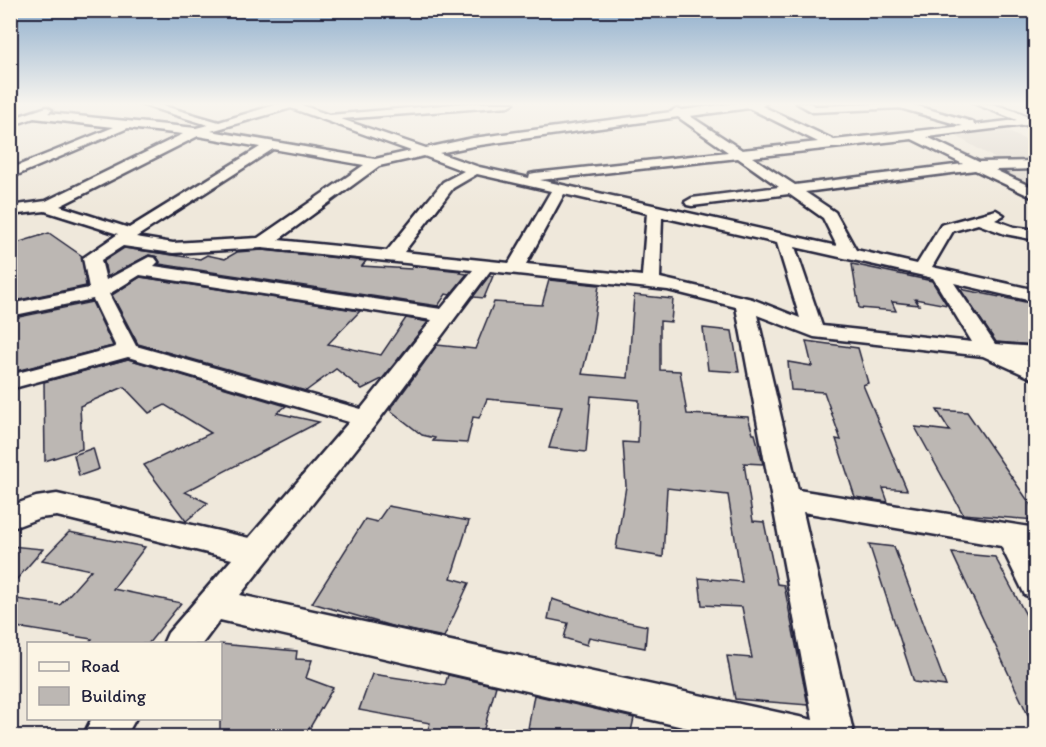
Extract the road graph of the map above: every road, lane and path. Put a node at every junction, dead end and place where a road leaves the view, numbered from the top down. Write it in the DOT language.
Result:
graph roads {
  1 [pos="96,138"];
  2 [pos="184,138"];
  3 [pos="230,138"];
  4 [pos="383,138"];
  5 [pos="504,138"];
  6 [pos="715,138"];
  7 [pos="820,138"];
  8 [pos="877,138"];
  9 [pos="920,138"];
  10 [pos="830,143"];
  11 [pos="271,145"];
  12 [pos="421,151"];
  13 [pos="736,153"];
  14 [pos="375,163"];
  15 [pos="1035,165"];
  16 [pos="977,166"];
  17 [pos="475,170"];
  18 [pos="10,174"];
  19 [pos="518,179"];
  20 [pos="560,188"];
  21 [pos="790,189"];
  22 [pos="1035,195"];
  23 [pos="10,200"];
  24 [pos="692,202"];
  25 [pos="48,206"];
  26 [pos="655,210"];
  27 [pos="10,211"];
  28 [pos="996,215"];
  29 [pos="978,219"];
  30 [pos="1035,235"];
  31 [pos="125,236"];
  32 [pos="783,238"];
  33 [pos="262,243"];
  34 [pos="173,248"];
  35 [pos="849,254"];
  36 [pos="392,256"];
  37 [pos="485,266"];
  38 [pos="515,268"];
  39 [pos="137,269"];
  40 [pos="930,272"];
  41 [pos="651,281"];
  42 [pos="99,291"];
  43 [pos="1035,296"];
  44 [pos="745,303"];
  45 [pos="10,310"];
  46 [pos="446,316"];
  47 [pos="814,332"];
  48 [pos="128,350"];
  49 [pos="988,350"];
  50 [pos="1035,354"];
  51 [pos="1035,373"];
  52 [pos="10,382"];
  53 [pos="366,419"];
  54 [pos="786,499"];
  55 [pos="10,518"];
  56 [pos="1023,538"];
  57 [pos="255,552"];
  58 [pos="1035,585"];
  59 [pos="212,604"];
  60 [pos="182,642"];
  61 [pos="115,720"];
  62 [pos="102,736"];
  63 [pos="804,736"];
  64 [pos="835,736"];
  1 -- 18 [label="street"];
  2 -- 25 [label="street"];
  3 -- 11 [label="street"];
  4 -- 12 [label="street"];
  5 -- 12 [label="street"];
  6 -- 13 [label="street"];
  7 -- 10 [label="street"];
  8 -- 10 [label="street"];
  9 -- 16 [label="street"];
  10 -- 13 [label="street"];
  11 -- 14 [label="street"];
  11 -- 31 [label="street"];
  12 -- 14 [label="street"];
  12 -- 17 [label="street"];
  13 -- 19 [label="street"];
  13 -- 21 [label="street"];
  14 -- 33 [label="street"];
  15 -- 16 [label="street"];
  16 -- 21 [label="street"];
  16 -- 22 [label="street"];
  17 -- 19 [label="street"];
  17 -- 36 [label="street"];
  19 -- 20 [label="street"];
  20 -- 26 [label="street"];
  20 -- 38 [label="street"];
  21 -- 24 [label="street"];
  21 -- 35 [label="street"];
  23 -- 25 [label="street"];
  25 -- 27 [label="street"];
  25 -- 31 [label="street"];
  26 -- 32 [label="street"];
  26 -- 41 [label="street"];
  28 -- 29 [label="street"];
  29 -- 30 [label="street"];
  29 -- 40 [label="street"];
  31 -- 34 [label="street"];
  31 -- 42 [label="street"];
  32 -- 35 [label="street"];
  32 -- 47 [label="street"];
  33 -- 34 [label="street"];
  33 -- 36 [label="street"];
  34 -- 39 [label="street"];
  35 -- 40 [label="street"];
  36 -- 37 [label="street"];
  37 -- 38 [label="street"];
  37 -- 46 [label="street"];
  38 -- 41 [label="street"];
  39 -- 42 [label="street"];
  39 -- 46 [label="street"];
  40 -- 43 [label="street"];
  40 -- 49 [label="street"];
  41 -- 44 [label="street"];
  42 -- 45 [label="street"];
  42 -- 48 [label="street"];
  44 -- 47 [label="street"];
  44 -- 54 [label="street"];
  46 -- 53 [label="street"];
  47 -- 49 [label="street"];
  48 -- 52 [label="street"];
  48 -- 53 [label="street"];
  49 -- 50 [label="street"];
  49 -- 51 [label="street"];
  53 -- 57 [label="street"];
  54 -- 56 [label="street"];
  54 -- 64 [label="street"];
  55 -- 57 [label="street"];
  56 -- 58 [label="street"];
  57 -- 59 [label="street"];
  59 -- 60 [label="street"];
  59 -- 63 [label="street"];
  61 -- 62 [label="street"];
}
